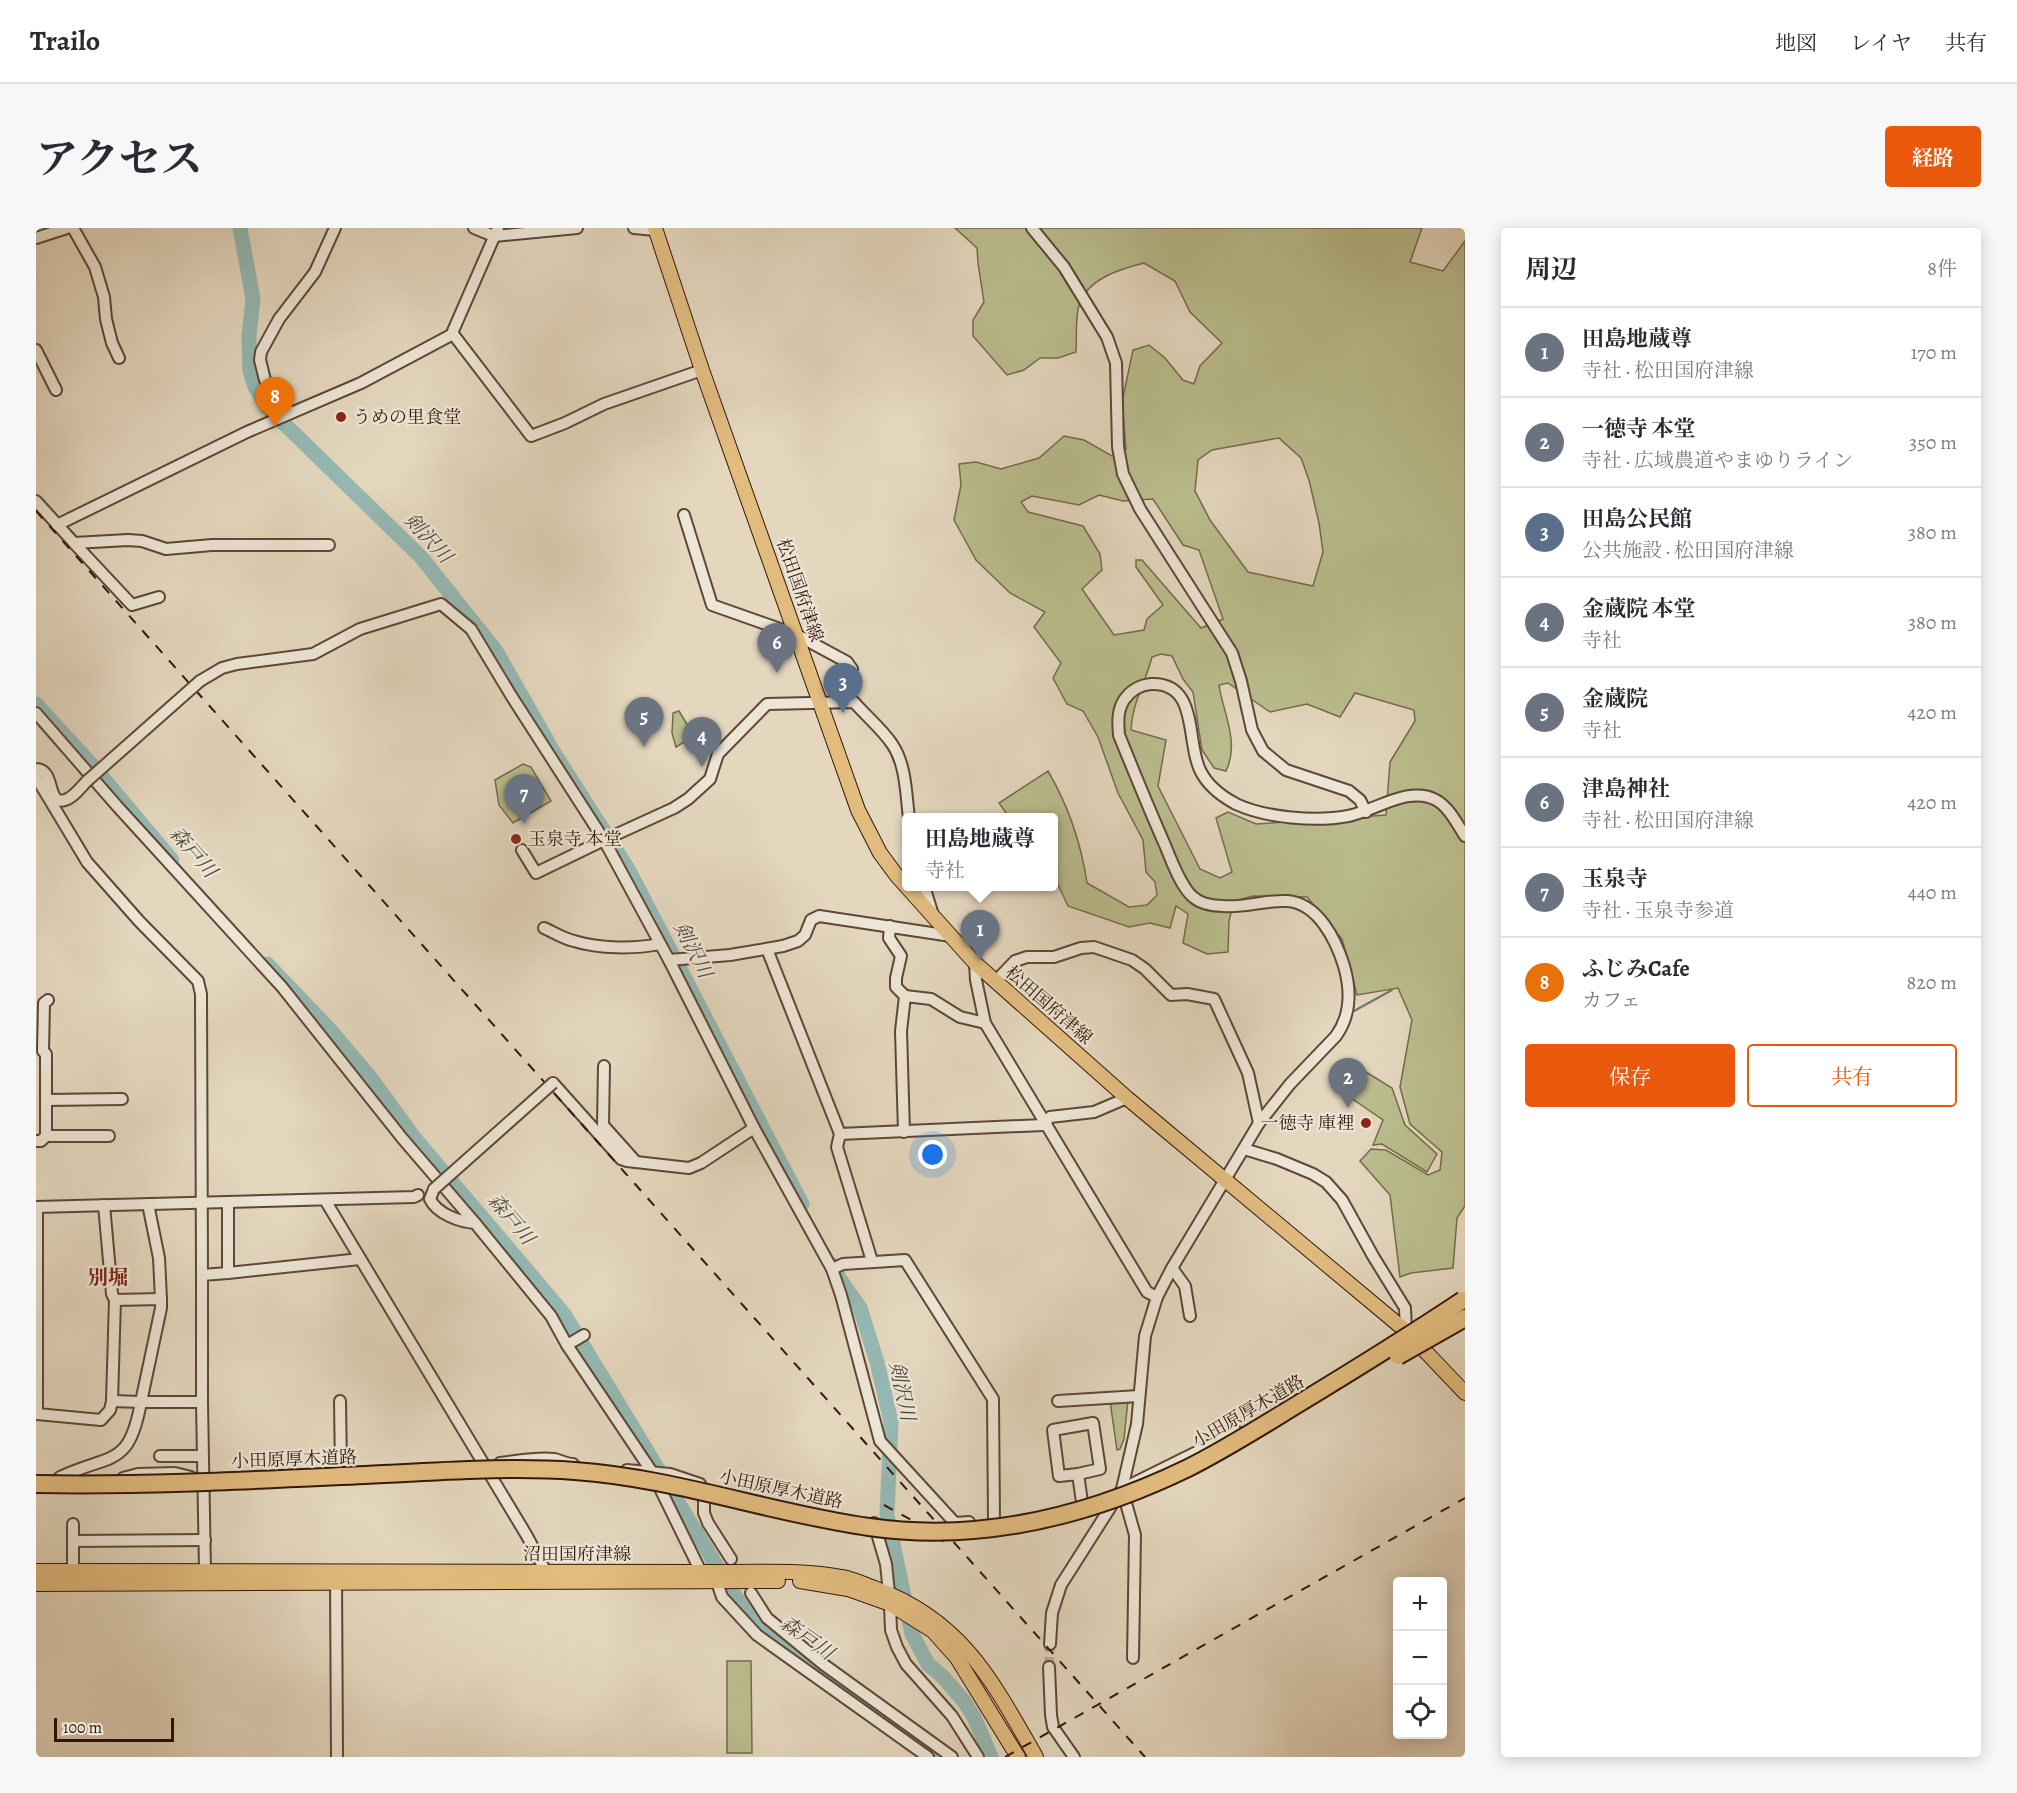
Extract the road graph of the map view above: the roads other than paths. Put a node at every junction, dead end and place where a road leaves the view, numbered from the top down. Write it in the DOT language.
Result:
graph roads {
  1 [pos="67,228"];
  2 [pos="73,228"];
  3 [pos="335,228"];
  4 [pos="474,228"];
  5 [pos="577,228"];
  6 [pos="634,228"];
  7 [pos="1032,228"];
  8 [pos="655,229"];
  9 [pos="496,232"];
  10 [pos="36,238"];
  11 [pos="453,334"];
  12 [pos="36,350"];
  13 [pos="119,358"];
  14 [pos="702,370"];
  15 [pos="56,390"];
  16 [pos="284,416"];
  17 [pos="36,501"];
  18 [pos="684,515"];
  19 [pos="57,525"];
  20 [pos="74,543"];
  21 [pos="329,545"];
  22 [pos="159,597"];
  23 [pos="797,635"];
  24 [pos="852,669"];
  25 [pos="821,704"];
  26 [pos="36,713"];
  27 [pos="36,768"];
  28 [pos="36,777"];
  29 [pos="1366,812"];
  30 [pos="908,813"];
  31 [pos="1465,836"];
  32 [pos="603,840"];
  33 [pos="522,850"];
  34 [pos="902,882"];
  35 [pos="910,891"];
  36 [pos="926,891"];
  37 [pos="934,918"];
  38 [pos="890,926"];
  39 [pos="543,928"];
  40 [pos="951,936"];
  41 [pos="660,944"];
  42 [pos="767,949"];
  43 [pos="669,960"];
  44 [pos="975,963"];
  45 [pos="995,982"];
  46 [pos="905,996"];
  47 [pos="48,1000"];
  48 [pos="985,1023"];
  49 [pos="604,1066"];
  50 [pos="1127,1098"];
  51 [pos="122,1099"];
  52 [pos="46,1100"];
  53 [pos="1046,1121"];
  54 [pos="1259,1123"];
  55 [pos="754,1128"];
  56 [pos="904,1132"];
  57 [pos="840,1134"];
  58 [pos="109,1136"];
  59 [pos="41,1139"];
  60 [pos="1244,1149"];
  61 [pos="636,1162"];
  62 [pos="1226,1181"];
  63 [pos="418,1195"];
  64 [pos="325,1200"];
  65 [pos="228,1202"];
  66 [pos="202,1203"];
  67 [pos="148,1204"];
  68 [pos="104,1205"];
  69 [pos="37,1207"];
  70 [pos="475,1223"];
  71 [pos="360,1259"];
  72 [pos="872,1261"];
  73 [pos="836,1267"];
  74 [pos="1172,1268"];
  75 [pos="228,1273"];
  76 [pos="202,1275"];
  77 [pos="1157,1297"];
  78 [pos="161,1299"];
  79 [pos="115,1300"];
  80 [pos="1463,1300"];
  81 [pos="1190,1316"];
  82 [pos="1465,1318"];
  83 [pos="1406,1331"];
  84 [pos="584,1335"];
  85 [pos="567,1345"];
  86 [pos="1465,1393"];
  87 [pos="1139,1396"];
  88 [pos="112,1401"];
  89 [pos="340,1401"];
  90 [pos="1058,1401"];
  91 [pos="141,1402"];
  92 [pos="202,1402"];
  93 [pos="37,1414"];
  94 [pos="160,1456"];
  95 [pos="202,1456"];
  96 [pos="484,1464"];
  97 [pos="341,1470"];
  98 [pos="652,1472"];
  99 [pos="1078,1474"];
  100 [pos="36,1476"];
  101 [pos="202,1476"];
  102 [pos="60,1477"];
  103 [pos="36,1484"];
  104 [pos="704,1485"];
  105 [pos="1122,1489"];
  106 [pos="36,1492"];
  107 [pos="1082,1502"];
  108 [pos="994,1521"];
  109 [pos="73,1524"];
  110 [pos="205,1540"];
  111 [pos="73,1541"];
  112 [pos="36,1571"];
  113 [pos="73,1571"];
  114 [pos="205,1571"];
  115 [pos="734,1571"];
  116 [pos="546,1572"];
  117 [pos="709,1577"];
  118 [pos="336,1578"];
  119 [pos="36,1584"];
  120 [pos="751,1593"];
  121 [pos="896,1602"];
  122 [pos="1050,1644"];
  123 [pos="1133,1658"];
  124 [pos="1049,1667"];
  125 [pos="337,1757"];
  126 [pos="928,1757"];
  127 [pos="952,1757"];
  128 [pos="978,1757"];
  129 [pos="1018,1757"];
  130 [pos="1036,1757"];
  131 [pos="1074,1757"];
  1 -- 10 [label="street"];
  2 -- 13 [label="street"];
  3 -- 16 [label="street"];
  4 -- 9 [label="street"];
  5 -- 9 [label="street"];
  6 -- 8 [label="street"];
  7 -- 29 [label="street"];
  8 -- 14 [label="main road, 松田国府津線"];
  9 -- 11 [label="street"];
  11 -- 14 [label="street"];
  11 -- 16 [label="street"];
  12 -- 15 [label="street"];
  14 -- 23 [label="main road, 松田国府津線"];
  16 -- 19 [label="street"];
  17 -- 19 [label="street"];
  18 -- 23 [label="street"];
  19 -- 20 [label="street"];
  20 -- 21 [label="street"];
  20 -- 22 [label="street"];
  23 -- 24 [label="street"];
  23 -- 25 [label="main road, 松田国府津線"];
  25 -- 30 [label="street"];
  25 -- 32 [label="street"];
  25 -- 34 [label="main road, 松田国府津線"];
  26 -- 70 [label="street"];
  27 -- 32 [label="street, bridge"];
  28 -- 66 [label="street"];
  29 -- 31 [label="street"];
  29 -- 54 [label="street"];
  32 -- 33 [label="street"];
  32 -- 41 [label="street"];
  35 -- 37 [label="main road, 松田国府津線"];
  36 -- 37 [label="street"];
  37 -- 40 [label="main road, 松田国府津線"];
  38 -- 40 [label="street"];
  38 -- 42 [label="street"];
  38 -- 46 [label="street"];
  39 -- 41 [label="street"];
  40 -- 44 [label="main road, 松田国府津線"];
  41 -- 43 [label="street"];
  42 -- 43 [label="street"];
  42 -- 57 [label="street"];
  43 -- 55 [label="street"];
  44 -- 45 [label="main road, 松田国府津線"];
  44 -- 48 [label="street"];
  45 -- 50 [label="main road, 松田国府津線"];
  45 -- 54 [label="street"];
  46 -- 48 [label="street"];
  46 -- 56 [label="street"];
  47 -- 52 [label="street"];
  48 -- 53 [label="street"];
  49 -- 61 [label="street"];
  50 -- 53 [label="street"];
  50 -- 62 [label="main road, 松田国府津線"];
  51 -- 52 [label="street"];
  52 -- 59 [label="street"];
  53 -- 56 [label="street"];
  53 -- 77 [label="street"];
  54 -- 60 [label="street"];
  55 -- 61 [label="street"];
  55 -- 73 [label="street"];
  56 -- 57 [label="street"];
  57 -- 72 [label="street"];
  58 -- 59 [label="street"];
  60 -- 62 [label="street"];
  60 -- 83 [label="street"];
  61 -- 70 [label="street, bridge"];
  62 -- 74 [label="street"];
  62 -- 83 [label="main road, 松田国府津線"];
  63 -- 64 [label="street"];
  64 -- 65 [label="street"];
  64 -- 71 [label="street"];
  65 -- 66 [label="street"];
  65 -- 75 [label="street"];
  66 -- 67 [label="street"];
  66 -- 76 [label="street"];
  67 -- 68 [label="street"];
  67 -- 78 [label="street"];
  68 -- 69 [label="street"];
  68 -- 79 [label="street"];
  69 -- 93 [label="street"];
  70 -- 85 [label="street"];
  71 -- 75 [label="street"];
  71 -- 96 [label="street"];
  72 -- 73 [label="street"];
  72 -- 108 [label="street"];
  73 -- 108 [label="street"];
  74 -- 77 [label="street"];
  74 -- 81 [label="street"];
  75 -- 76 [label="street"];
  76 -- 92 [label="street"];
  77 -- 87 [label="street"];
  78 -- 79 [label="street"];
  78 -- 91 [label="street"];
  79 -- 88 [label="street"];
  80 -- 103 [label="highway, 小田原厚木道路, bridge"];
  82 -- 106 [label="highway, 小田原厚木道路, bridge"];
  83 -- 86 [label="main road, 松田国府津線"];
  83 -- 105 [label="street"];
  84 -- 85 [label="street"];
  85 -- 98 [label="street"];
  87 -- 90 [label="street"];
  87 -- 105 [label="street"];
  88 -- 91 [label="street"];
  88 -- 93 [label="street"];
  89 -- 97 [label="street"];
  91 -- 92 [label="street"];
  91 -- 102 [label="street"];
  92 -- 95 [label="street"];
  94 -- 95 [label="street"];
  95 -- 101 [label="street"];
  96 -- 97 [label="street"];
  96 -- 98 [label="street"];
  96 -- 116 [label="street"];
  97 -- 101 [label="street"];
  98 -- 104 [label="street"];
  98 -- 117 [label="street"];
  99 -- 99 [label="street"];
  99 -- 107 [label="street"];
  100 -- 102 [label="street"];
  101 -- 102 [label="street"];
  101 -- 110 [label="street"];
  104 -- 115 [label="street"];
  104 -- 121 [label="street"];
  105 -- 107 [label="street"];
  105 -- 122 [label="street"];
  105 -- 123 [label="street"];
  107 -- 108 [label="street"];
  109 -- 111 [label="street"];
  110 -- 111 [label="street"];
  110 -- 114 [label="street"];
  111 -- 113 [label="street"];
  112 -- 113 [label="main road, 沼田国府津線"];
  113 -- 114 [label="main road, 沼田国府津線"];
  114 -- 118 [label="main road, 沼田国府津線"];
  115 -- 117 [label="main road, 沼田国府津線"];
  115 -- 121 [label="main road, 沼田国府津線"];
  116 -- 117 [label="main road, 沼田国府津線"];
  116 -- 118 [label="main road, 沼田国府津線"];
  117 -- 118 [label="main road, 沼田国府津線"];
  117 -- 126 [label="street"];
  118 -- 119 [label="main road, 沼田国府津線"];
  118 -- 125 [label="street"];
  120 -- 127 [label="street"];
  121 -- 128 [label="street"];
  121 -- 129 [label="main road, 沼田国府津線"];
  121 -- 130 [label="main road, 沼田国府津線"];
  124 -- 131 [label="street"];
}
